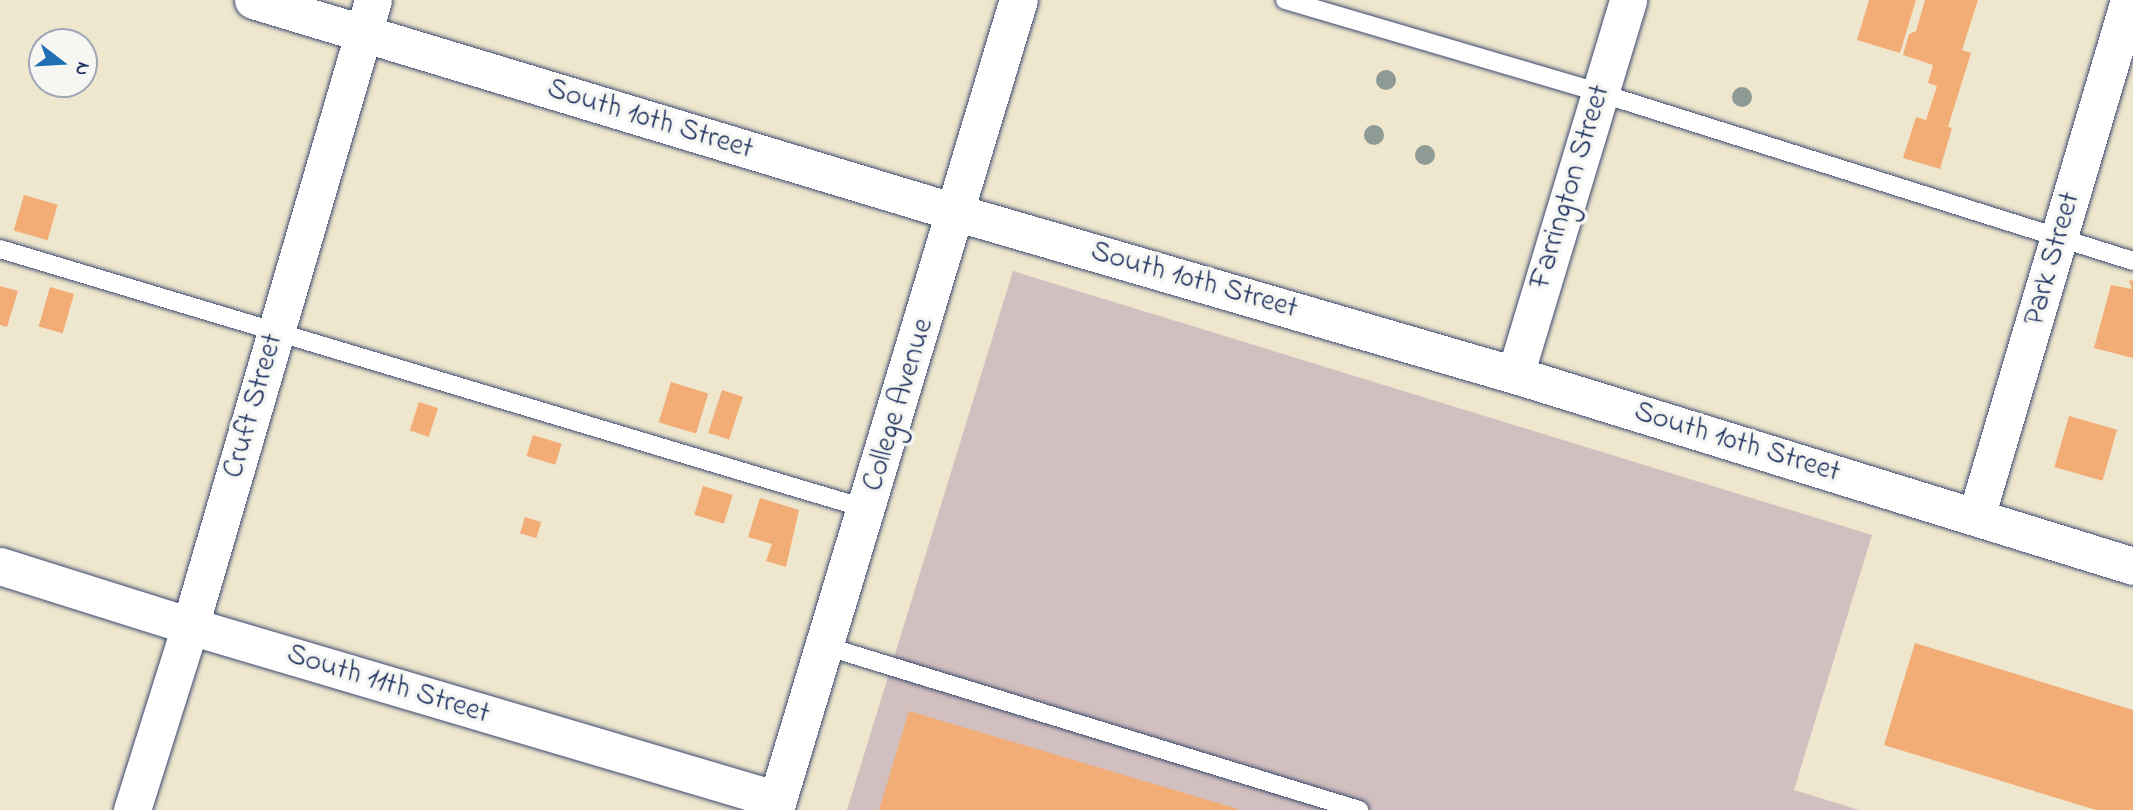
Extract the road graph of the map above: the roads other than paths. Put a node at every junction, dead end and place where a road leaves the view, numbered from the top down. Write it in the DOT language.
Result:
graph roads {
  1 [pos="253,0"];
  2 [pos="1019,0"];
  3 [pos="1285,0"];
  4 [pos="1628,0"];
  5 [pos="2129,0"];
  6 [pos="369,16"];
  7 [pos="1600,93"];
  8 [pos="958,213"];
  9 [pos="2059,240"];
  10 [pos="0,249"];
  11 [pos="2133,261"];
  12 [pos="276,332"];
  13 [pos="1515,375"];
  14 [pos="867,509"];
  15 [pos="1976,517"];
  16 [pos="0,566"];
  17 [pos="2133,566"];
  18 [pos="190,626"];
  19 [pos="825,646"];
  20 [pos="776,805"];
  21 [pos="132,810"];
  22 [pos="1359,810"];
  1 -- 6 [label="street, South 10th Street"];
  2 -- 8 [label="street, College Avenue"];
  3 -- 7 [label="lane"];
  4 -- 7 [label="street, Farrington Street"];
  5 -- 9 [label="street, Park Street"];
  6 -- 8 [label="street, South 10th Street"];
  6 -- 12 [label="street, Cruft Street"];
  7 -- 9 [label="lane"];
  7 -- 13 [label="street, Farrington Street"];
  8 -- 13 [label="street, South 10th Street"];
  8 -- 14 [label="street, College Avenue"];
  9 -- 11 [label="lane"];
  9 -- 15 [label="street, Park Street"];
  10 -- 12 [label="lane"];
  12 -- 14 [label="lane"];
  12 -- 18 [label="street, Cruft Street"];
  13 -- 15 [label="street, South 10th Street"];
  14 -- 19 [label="street, College Avenue"];
  15 -- 17 [label="street, South 10th Street"];
  16 -- 18 [label="street, South 11th Street"];
  18 -- 20 [label="street, South 11th Street"];
  18 -- 21 [label="street, Cruft Street"];
  19 -- 20 [label="street, College Avenue"];
  19 -- 22 [label="lane"];
}
